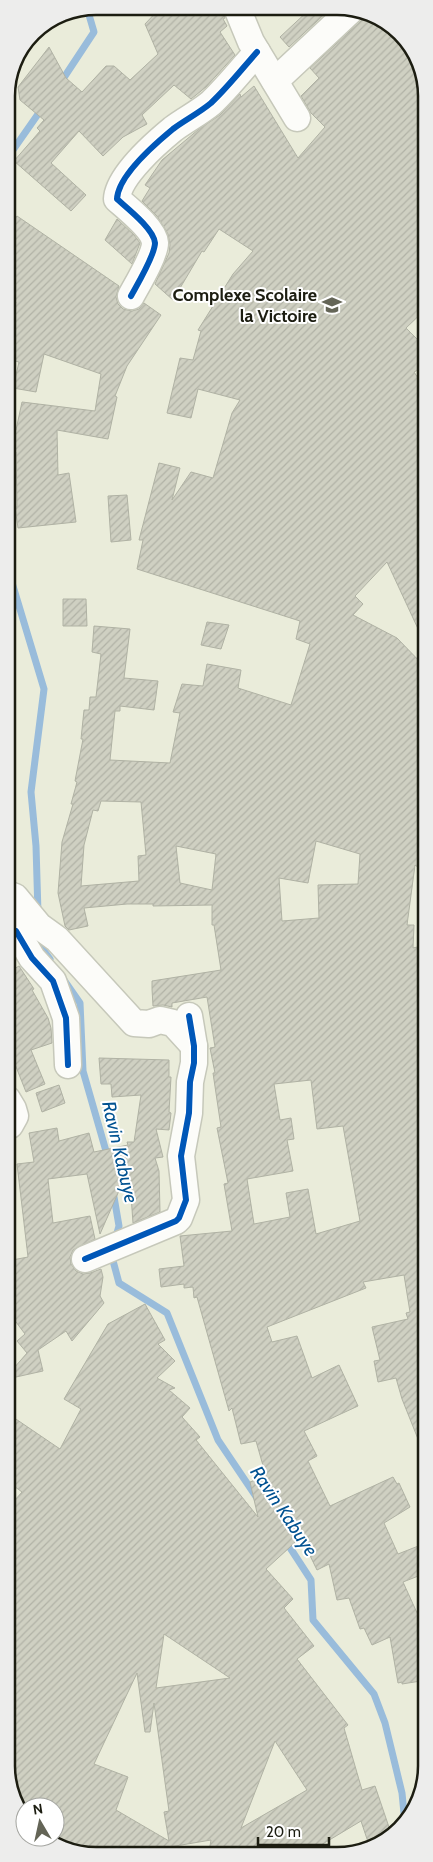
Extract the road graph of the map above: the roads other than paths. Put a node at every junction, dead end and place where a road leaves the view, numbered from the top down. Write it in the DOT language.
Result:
graph roads {
  1 [pos="240,15"];
  2 [pos="345,16"];
  3 [pos="257,52"];
  4 [pos="275,81"];
  5 [pos="297,118"];
  6 [pos="131,296"];
  7 [pos="15,897"];
  8 [pos="15,931"];
  9 [pos="189,1016"];
  10 [pos="194,1046"];
  11 [pos="68,1065"];
  12 [pos="85,1259"];
  1 -- 3 [label="street"];
  2 -- 4 [label="street"];
  3 -- 4 [label="street"];
  3 -- 6 [label="street"];
  4 -- 5 [label="street"];
  7 -- 10 [label="street"];
  8 -- 11 [label="street"];
  9 -- 10 [label="street"];
  10 -- 12 [label="street"];
}
